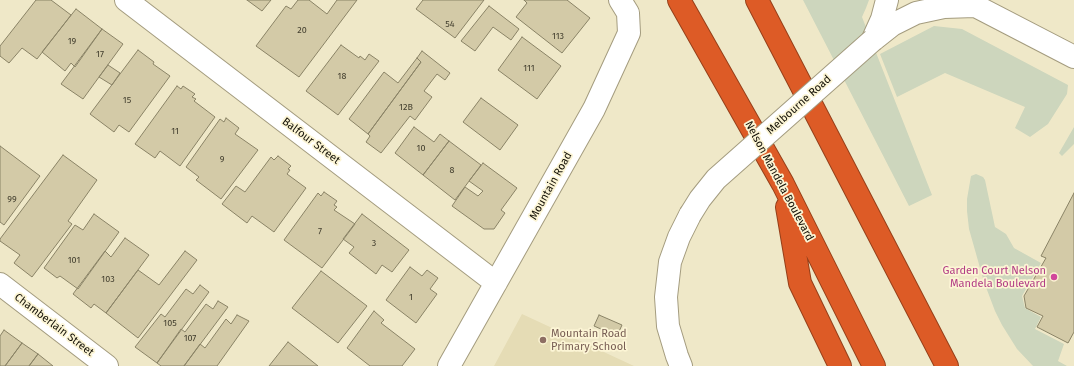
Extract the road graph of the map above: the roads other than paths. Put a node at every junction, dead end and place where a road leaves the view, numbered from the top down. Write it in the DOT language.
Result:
graph roads {
  1 [pos="126,0"];
  2 [pos="620,0"];
  3 [pos="679,0"];
  4 [pos="757,0"];
  5 [pos="887,0"];
  6 [pos="969,3"];
  7 [pos="873,40"];
  8 [pos="1074,57"];
  9 [pos="783,184"];
  10 [pos="496,283"];
  11 [pos="0,284"];
  12 [pos="107,366"];
  13 [pos="449,366"];
  14 [pos="682,366"];
  15 [pos="840,366"];
  16 [pos="874,366"];
  17 [pos="947,366"];
  1 -- 10 [label="street, Balfour Street"];
  2 -- 10 [label="street, Mountain Road"];
  3 -- 9 [label="highway, Nelson Mandela Boulevard"];
  4 -- 17 [label="highway"];
  5 -- 7 [label="street, Melbourne Road"];
  6 -- 7 [label="street, Melbourne Road"];
  6 -- 8 [label="street"];
  7 -- 14 [label="street, Melbourne Road, bridge"];
  9 -- 15 [label="highway"];
  9 -- 16 [label="highway, Nelson Mandela Boulevard"];
  10 -- 13 [label="street, Mountain Road"];
  11 -- 12 [label="street, Chamberlain Street"];
}
